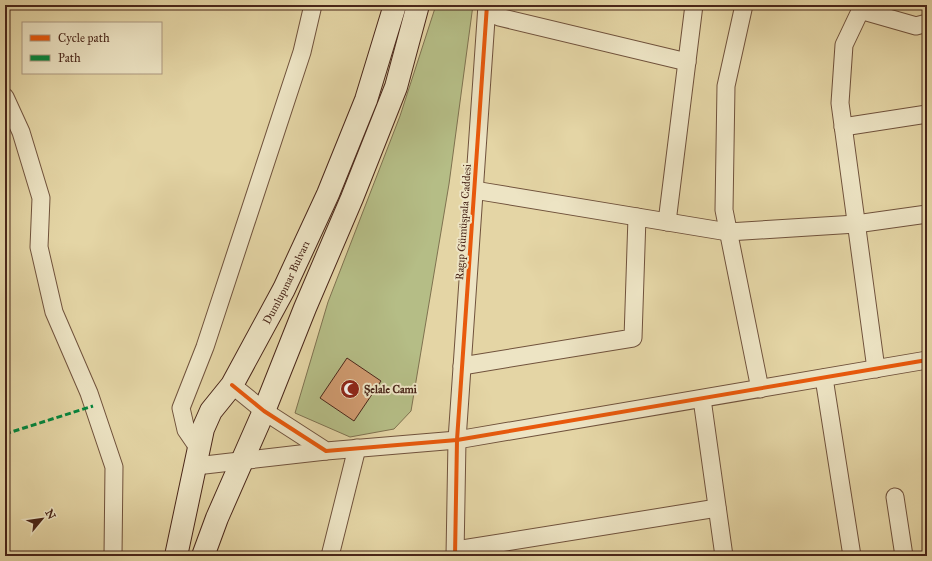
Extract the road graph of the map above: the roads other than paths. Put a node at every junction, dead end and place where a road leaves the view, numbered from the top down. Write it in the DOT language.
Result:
graph roads {
  1 [pos="313,5"];
  2 [pos="395,5"];
  3 [pos="418,5"];
  4 [pos="694,5"];
  5 [pos="744,5"];
  6 [pos="862,8"];
  7 [pos="496,9"];
  8 [pos="927,24"];
  9 [pos="687,62"];
  10 [pos="5,97"];
  11 [pos="927,114"];
  12 [pos="843,127"];
  13 [pos="474,190"];
  14 [pos="927,214"];
  15 [pos="637,217"];
  16 [pos="667,222"];
  17 [pos="856,224"];
  18 [pos="728,232"];
  19 [pos="927,360"];
  20 [pos="462,366"];
  21 [pos="876,369"];
  22 [pos="824,378"];
  23 [pos="232,385"];
  24 [pos="760,389"];
  25 [pos="702,398"];
  26 [pos="264,411"];
  27 [pos="457,440"];
  28 [pos="357,448"];
  29 [pos="326,451"];
  30 [pos="198,457"];
  31 [pos="242,460"];
  32 [pos="895,497"];
  33 [pos="717,508"];
  34 [pos="455,553"];
  35 [pos="113,556"];
  36 [pos="176,556"];
  37 [pos="204,556"];
  38 [pos="330,556"];
  39 [pos="724,556"];
  40 [pos="852,556"];
  41 [pos="904,556"];
  1 -- 30 [label="street"];
  2 -- 23 [label="main road, Dumlupınar Bulvarı"];
  3 -- 26 [label="main road"];
  4 -- 9 [label="street"];
  5 -- 18 [label="street"];
  6 -- 8 [label="street"];
  6 -- 12 [label="street"];
  7 -- 9 [label="street"];
  7 -- 13 [label="street, Ragıp Gümüşpala Caddesi"];
  9 -- 16 [label="street"];
  10 -- 35 [label="street"];
  11 -- 12 [label="street"];
  12 -- 17 [label="street"];
  13 -- 15 [label="street"];
  13 -- 20 [label="street, Ragıp Gümüşpala Caddesi"];
  14 -- 17 [label="street"];
  15 -- 16 [label="street"];
  15 -- 20 [label="street"];
  16 -- 18 [label="street"];
  17 -- 18 [label="street"];
  17 -- 21 [label="street"];
  18 -- 24 [label="street"];
  19 -- 21 [label="street"];
  20 -- 27 [label="street, Ragıp Gümüşpala Caddesi"];
  21 -- 22 [label="street"];
  22 -- 24 [label="street"];
  22 -- 40 [label="street"];
  23 -- 26 [label="street"];
  23 -- 30 [label="main road, Dumlupınar Bulvarı"];
  24 -- 25 [label="street"];
  25 -- 27 [label="street"];
  25 -- 33 [label="street"];
  26 -- 29 [label="street"];
  26 -- 31 [label="main road"];
  27 -- 28 [label="street"];
  27 -- 34 [label="street, Ragıp Gümüşpala Caddesi"];
  28 -- 29 [label="street"];
  28 -- 38 [label="street"];
  29 -- 31 [label="street"];
  30 -- 31 [label="street"];
  30 -- 36 [label="main road, Dumlupınar Bulvarı"];
  31 -- 37 [label="main road"];
  32 -- 41 [label="street"];
  33 -- 34 [label="street"];
  33 -- 39 [label="street"];
}
